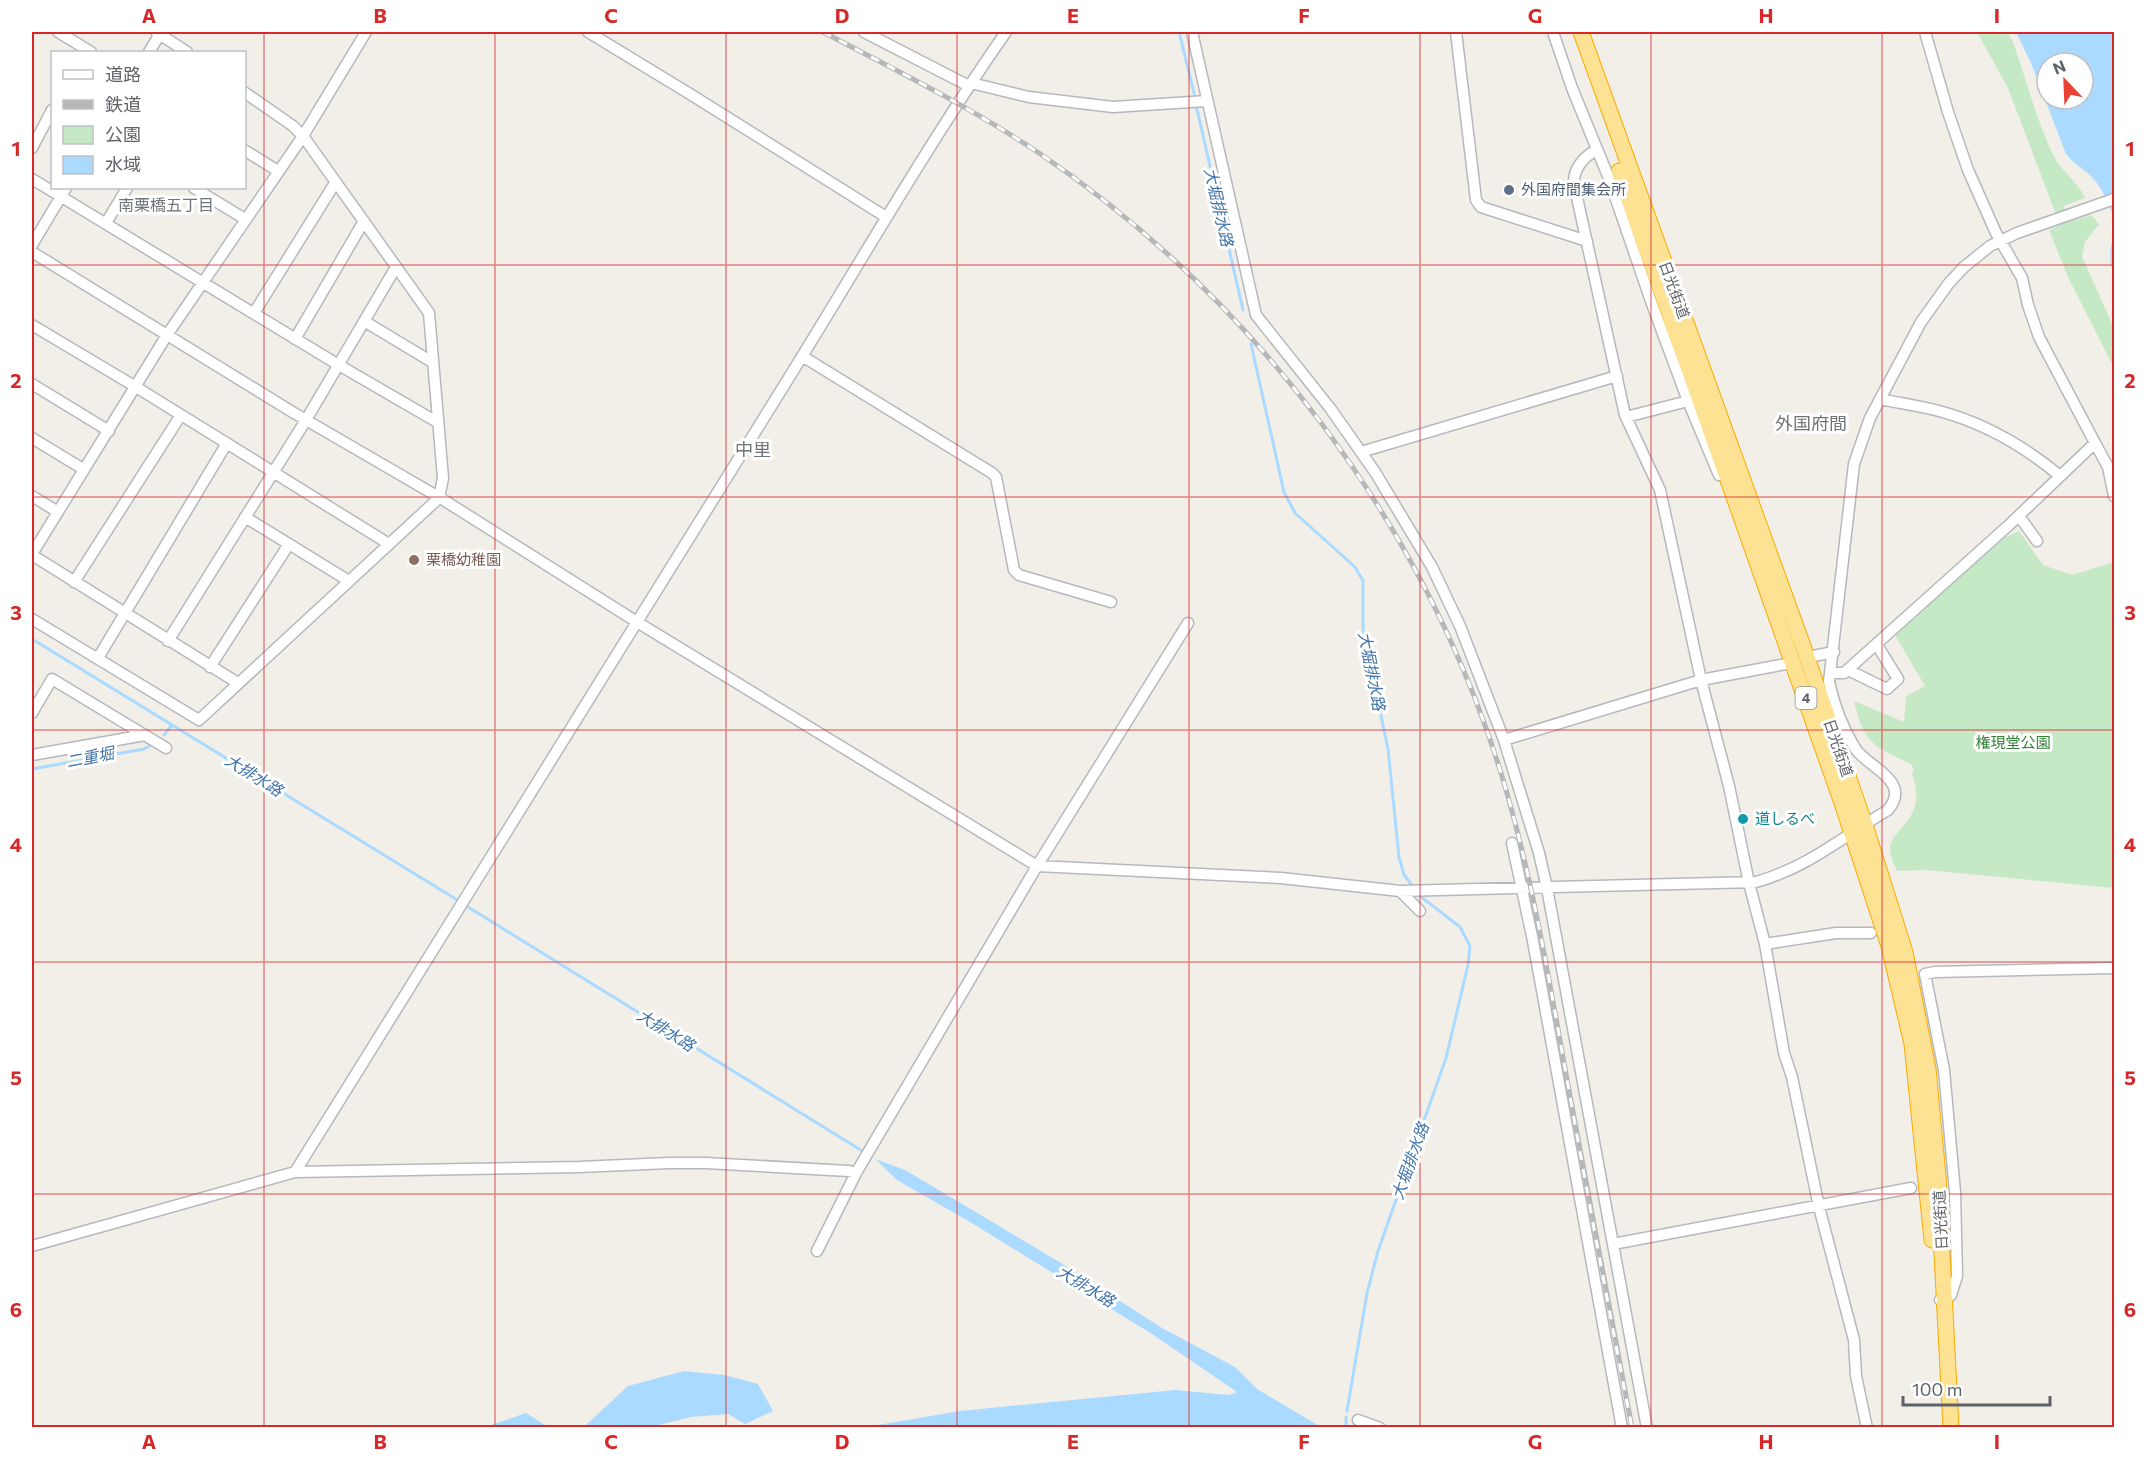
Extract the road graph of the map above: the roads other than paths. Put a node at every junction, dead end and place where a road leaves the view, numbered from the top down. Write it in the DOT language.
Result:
graph roads {
  1 [pos="58,32"];
  2 [pos="366,32"];
  3 [pos="588,32"];
  4 [pos="864,32"];
  5 [pos="1006,32"];
  6 [pos="1192,32"];
  7 [pos="1456,32"];
  8 [pos="1553,32"];
  9 [pos="1572,32"];
  10 [pos="1581,32"];
  11 [pos="1925,32"];
  12 [pos="158,33"];
  13 [pos="87,51"];
  14 [pos="149,51"];
  15 [pos="185,51"];
  16 [pos="970,84"];
  17 [pos="246,93"];
  18 [pos="1207,100"];
  19 [pos="51,112"];
  20 [pos="303,136"];
  21 [pos="32,148"];
  22 [pos="1597,150"];
  23 [pos="246,151"];
  24 [pos="278,171"];
  25 [pos="32,179"];
  26 [pos="335,183"];
  27 [pos="51,187"];
  28 [pos="126,189"];
  29 [pos="196,189"];
  30 [pos="64,192"];
  31 [pos="2115,199"];
  32 [pos="886,217"];
  33 [pos="245,219"];
  34 [pos="364,221"];
  35 [pos="106,223"];
  36 [pos="2001,240"];
  37 [pos="1587,241"];
  38 [pos="32,245"];
  39 [pos="32,252"];
  40 [pos="396,267"];
  41 [pos="202,281"];
  42 [pos="254,313"];
  43 [pos="364,321"];
  44 [pos="32,325"];
  45 [pos="167,334"];
  46 [pos="295,339"];
  47 [pos="802,356"];
  48 [pos="432,362"];
  49 [pos="337,364"];
  50 [pos="1617,376"];
  51 [pos="32,384"];
  52 [pos="136,387"];
  53 [pos="1880,399"];
  54 [pos="1688,401"];
  55 [pos="181,415"];
  56 [pos="1626,417"];
  57 [pos="306,420"];
  58 [pos="437,422"];
  59 [pos="109,431"];
  60 [pos="32,438"];
  61 [pos="2095,442"];
  62 [pos="227,443"];
  63 [pos="1361,452"];
  64 [pos="83,469"];
  65 [pos="274,472"];
  66 [pos="2060,476"];
  67 [pos="1730,483"];
  68 [pos="32,496"];
  69 [pos="2115,496"];
  70 [pos="440,498"];
  71 [pos="58,512"];
  72 [pos="2019,516"];
  73 [pos="245,518"];
  74 [pos="2037,541"];
  75 [pos="289,544"];
  76 [pos="389,544"];
  77 [pos="32,555"];
  78 [pos="349,581"];
  79 [pos="74,582"];
  80 [pos="1111,602"];
  81 [pos="124,613"];
  82 [pos="32,619"];
  83 [pos="637,622"];
  84 [pos="1188,623"];
  85 [pos="168,641"];
  86 [pos="1876,645"];
  87 [pos="1834,652"];
  88 [pos="1813,656"];
  89 [pos="98,658"];
  90 [pos="1786,664"];
  91 [pos="210,667"];
  92 [pos="1848,670"];
  93 [pos="1831,673"];
  94 [pos="1701,680"];
  95 [pos="238,683"];
  96 [pos="32,712"];
  97 [pos="144,735"];
  98 [pos="1504,740"];
  99 [pos="166,748"];
  100 [pos="32,755"];
  101 [pos="1858,829"];
  102 [pos="1512,843"];
  103 [pos="1037,866"];
  104 [pos="1749,883"];
  105 [pos="1521,888"];
  106 [pos="1547,888"];
  107 [pos="1400,891"];
  108 [pos="1420,911"];
  109 [pos="1871,933"];
  110 [pos="1765,944"];
  111 [pos="2115,968"];
  112 [pos="858,1170"];
  113 [pos="295,1172"];
  114 [pos="1911,1188"];
  115 [pos="1819,1207"];
  116 [pos="1613,1244"];
  117 [pos="32,1246"];
  118 [pos="817,1251"];
  119 [pos="1941,1300"];
  120 [pos="1358,1420"];
  121 [pos="1380,1428"];
  122 [pos="1622,1428"];
  123 [pos="1647,1428"];
  124 [pos="1867,1428"];
  125 [pos="1951,1428"];
  1 -- 13 [label="street"];
  2 -- 20 [label="street"];
  3 -- 32 [label="street"];
  4 -- 16 [label="street"];
  5 -- 16 [label="street"];
  6 -- 18 [label="street"];
  7 -- 37 [label="street"];
  8 -- 22 [label="street"];
  9 -- 67 [label="highway, 日光街道 / 4"];
  10 -- 101 [label="highway, 日光街道 / 4"];
  11 -- 36 [label="street"];
  12 -- 14 [label="street"];
  12 -- 15 [label="street"];
  16 -- 18 [label="street"];
  16 -- 32 [label="street"];
  17 -- 20 [label="street"];
  18 -- 63 [label="street"];
  19 -- 21 [label="street"];
  20 -- 24 [label="street"];
  20 -- 26 [label="street"];
  22 -- 37 [label="street"];
  22 -- 54 [label="street"];
  23 -- 24 [label="street"];
  24 -- 33 [label="street"];
  25 -- 27 [label="street"];
  26 -- 34 [label="street"];
  26 -- 42 [label="street"];
  28 -- 35 [label="street"];
  29 -- 33 [label="street"];
  30 -- 35 [label="street"];
  30 -- 38 [label="street"];
  31 -- 36 [label="street"];
  32 -- 47 [label="street"];
  33 -- 41 [label="street"];
  34 -- 40 [label="street"];
  34 -- 46 [label="street"];
  35 -- 41 [label="street"];
  36 -- 53 [label="street"];
  36 -- 61 [label="street"];
  37 -- 50 [label="street"];
  39 -- 45 [label="street"];
  40 -- 43 [label="street"];
  40 -- 48 [label="street"];
  41 -- 42 [label="street"];
  41 -- 45 [label="street"];
  42 -- 46 [label="street"];
  43 -- 48 [label="street"];
  43 -- 49 [label="street"];
  44 -- 52 [label="street"];
  45 -- 52 [label="street"];
  45 -- 57 [label="street"];
  46 -- 49 [label="street"];
  47 -- 80 [label="street"];
  47 -- 83 [label="street"];
  48 -- 58 [label="street"];
  49 -- 57 [label="street"];
  49 -- 58 [label="street"];
  50 -- 56 [label="street"];
  50 -- 63 [label="street"];
  51 -- 59 [label="street"];
  52 -- 55 [label="street"];
  52 -- 59 [label="street"];
  53 -- 66 [label="street"];
  53 -- 87 [label="street"];
  54 -- 56 [label="street"];
  54 -- 67 [label="street"];
  55 -- 62 [label="street"];
  55 -- 79 [label="street"];
  56 -- 94 [label="street"];
  57 -- 65 [label="street"];
  57 -- 70 [label="street"];
  58 -- 70 [label="street"];
  59 -- 64 [label="street"];
  60 -- 64 [label="street"];
  61 -- 66 [label="street"];
  61 -- 69 [label="street"];
  62 -- 65 [label="street"];
  62 -- 81 [label="street"];
  63 -- 98 [label="street"];
  64 -- 71 [label="street"];
  65 -- 73 [label="street"];
  65 -- 76 [label="street"];
  66 -- 72 [label="street"];
  67 -- 101 [label="highway, 日光街道 / 4"];
  68 -- 71 [label="street"];
  70 -- 76 [label="street"];
  70 -- 83 [label="street"];
  71 -- 77 [label="street"];
  72 -- 74 [label="street"];
  72 -- 86 [label="street"];
  73 -- 75 [label="street"];
  73 -- 85 [label="street"];
  75 -- 78 [label="street"];
  75 -- 91 [label="street"];
  76 -- 78 [label="street"];
  77 -- 79 [label="street"];
  78 -- 95 [label="street"];
  79 -- 81 [label="street"];
  81 -- 85 [label="street"];
  81 -- 89 [label="street"];
  82 -- 89 [label="street"];
  83 -- 103 [label="street"];
  83 -- 113 [label="street"];
  84 -- 103 [label="street"];
  85 -- 91 [label="street"];
  86 -- 92 [label="street"];
  86 -- 92 [label="street"];
  87 -- 88 [label="street"];
  87 -- 93 [label="street"];
  89 -- 95 [label="street"];
  90 -- 94 [label="street"];
  91 -- 95 [label="street"];
  92 -- 93 [label="street"];
  93 -- 101 [label="street"];
  94 -- 98 [label="street"];
  94 -- 104 [label="street"];
  96 -- 97 [label="street"];
  97 -- 99 [label="street"];
  97 -- 100 [label="street"];
  98 -- 106 [label="street"];
  101 -- 104 [label="street"];
  101 -- 119 [label="highway, 日光街道 / 4"];
  102 -- 105 [label="street"];
  103 -- 107 [label="street"];
  103 -- 112 [label="street"];
  104 -- 106 [label="street"];
  104 -- 110 [label="street"];
  105 -- 106 [label="street"];
  105 -- 107 [label="street"];
  105 -- 122 [label="street"];
  106 -- 116 [label="street"];
  107 -- 108 [label="street"];
  109 -- 110 [label="street"];
  110 -- 115 [label="street"];
  111 -- 119 [label="street"];
  112 -- 113 [label="street"];
  112 -- 118 [label="street"];
  113 -- 117 [label="street"];
  114 -- 115 [label="street"];
  115 -- 116 [label="street"];
  115 -- 124 [label="street"];
  116 -- 123 [label="street"];
  119 -- 125 [label="highway, 日光街道 / 4"];
  120 -- 121 [label="street"];
}
